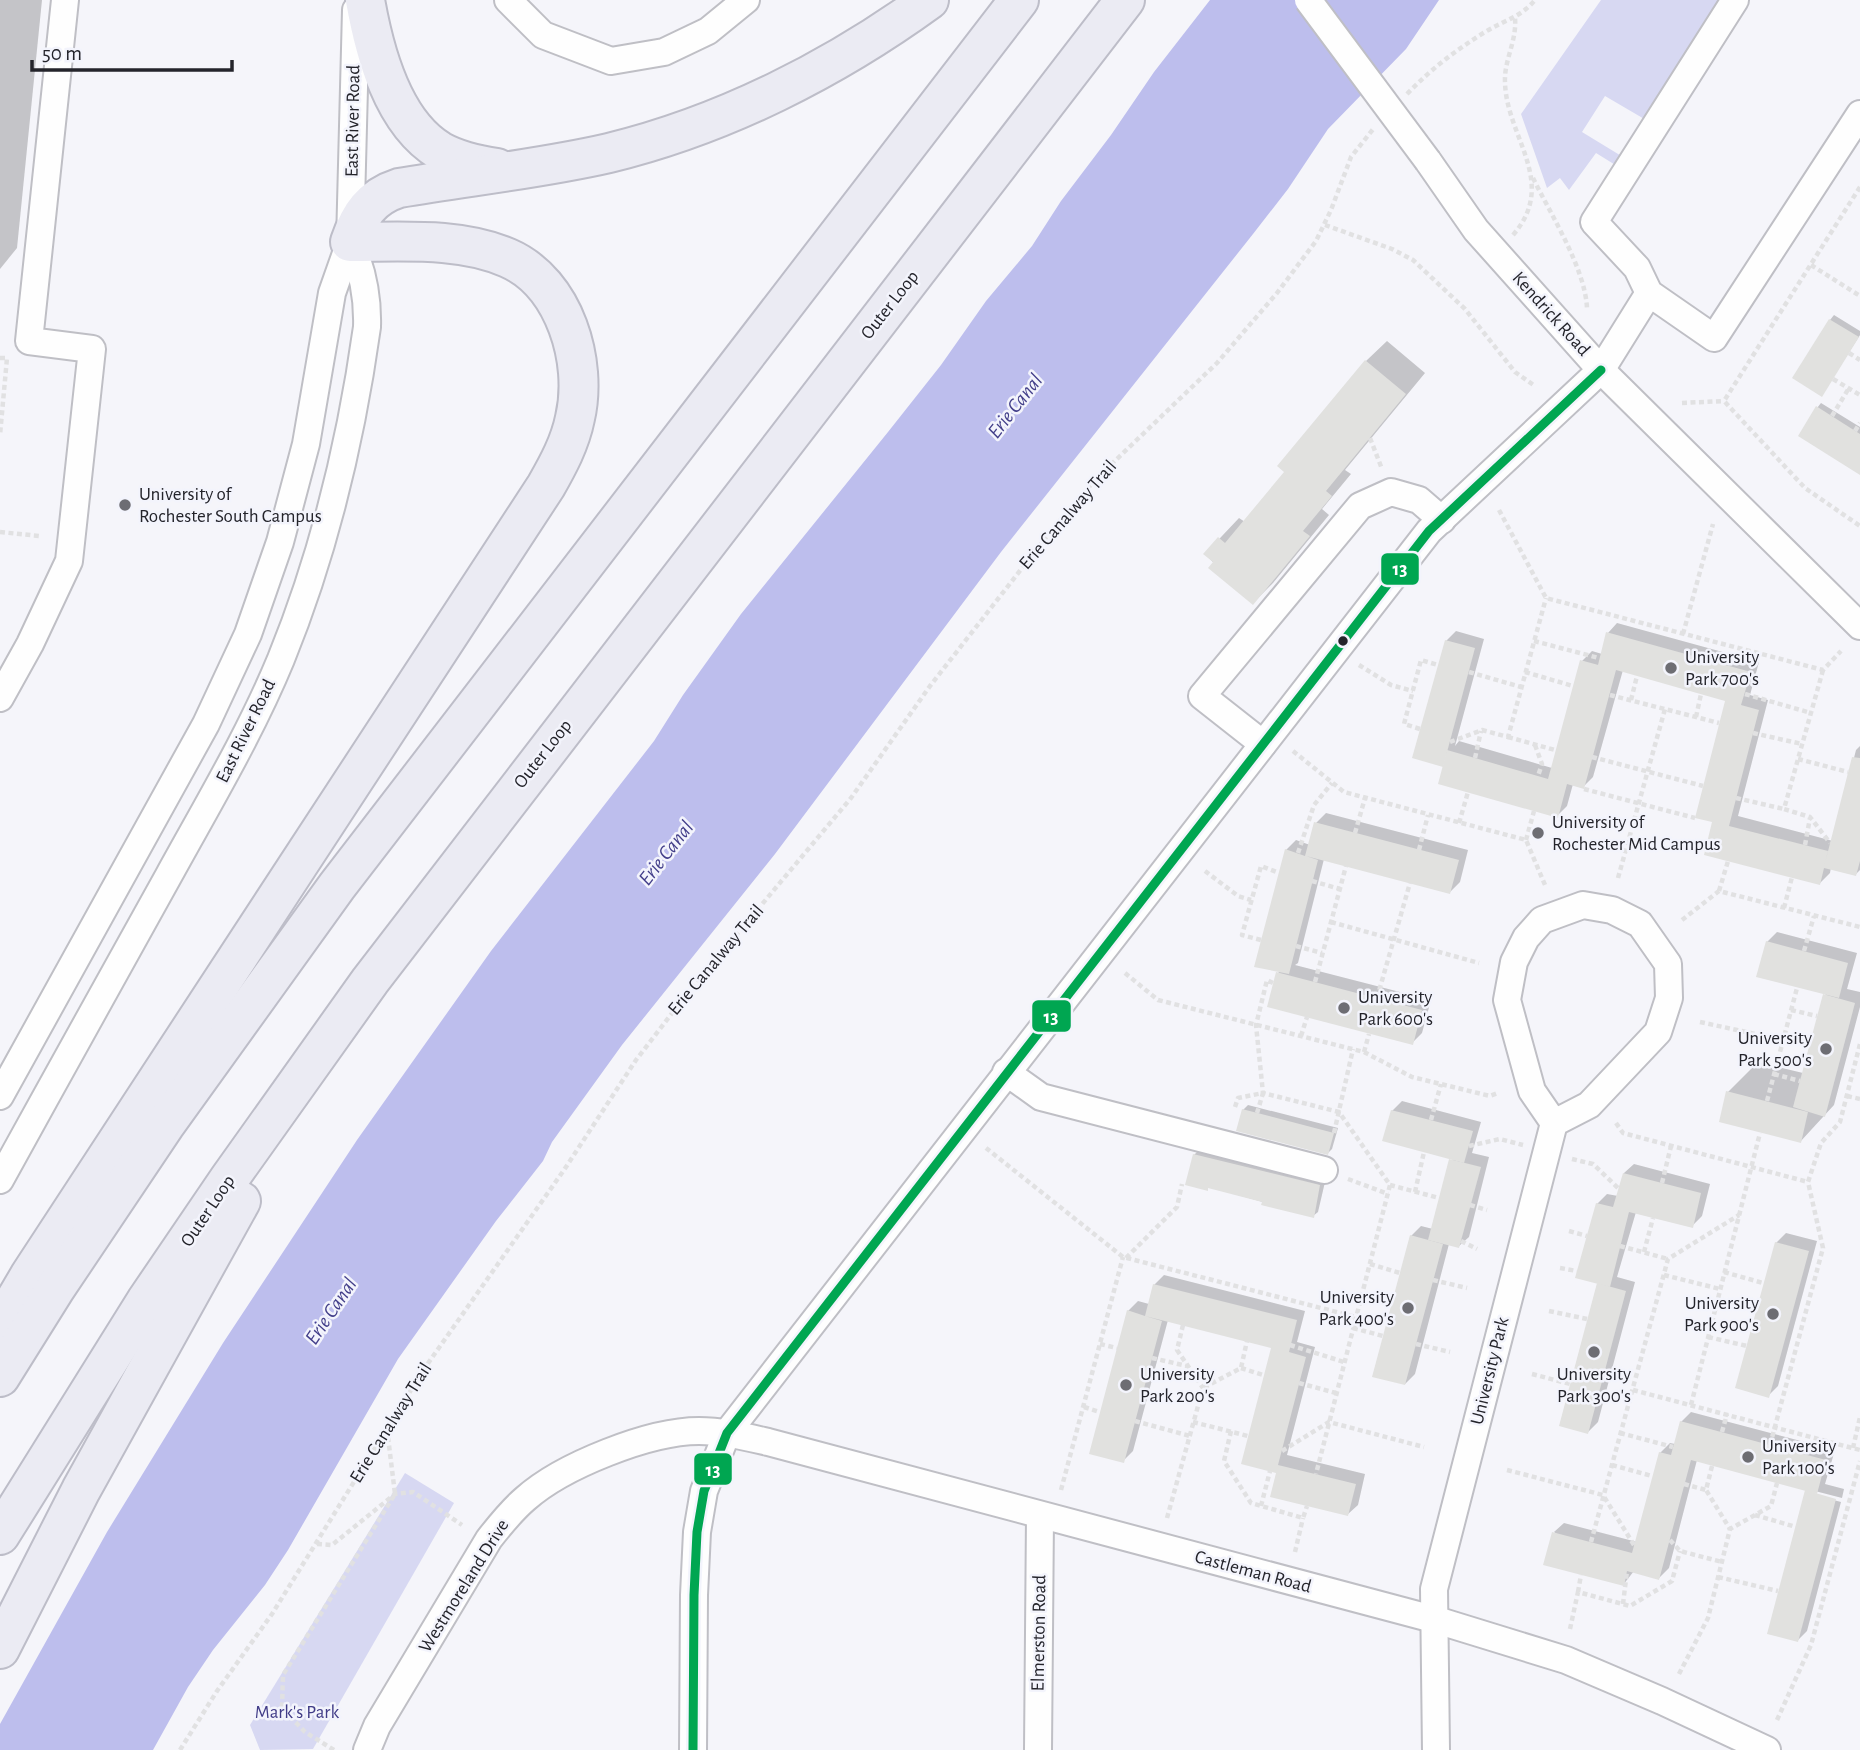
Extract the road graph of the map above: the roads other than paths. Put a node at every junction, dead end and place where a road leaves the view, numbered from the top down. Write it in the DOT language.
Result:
graph roads {
  1 [pos="65,0"];
  2 [pos="356,0"];
  3 [pos="365,0"];
  4 [pos="508,0"];
  5 [pos="746,0"];
  6 [pos="929,0"];
  7 [pos="1019,0"];
  8 [pos="1125,0"];
  9 [pos="1308,0"];
  10 [pos="1735,0"];
  11 [pos="1860,114"];
  12 [pos="516,170"];
  13 [pos="350,242"];
  14 [pos="1649,293"];
  15 [pos="1601,370"];
  16 [pos="1442,520"];
  17 [pos="1860,626"];
  18 [pos="0,698"];
  19 [pos="1263,744"];
  20 [pos="343,1018"];
  21 [pos="1006,1072"];
  22 [pos="0,1096"];
  23 [pos="1555,1123"];
  24 [pos="4,1163"];
  25 [pos="1324,1170"];
  26 [pos="0,1326"];
  27 [pos="0,1377"];
  28 [pos="727,1433"];
  29 [pos="1041,1517"];
  30 [pos="0,1535"];
  31 [pos="1433,1619"];
  32 [pos="0,1649"];
  33 [pos="367,1750"];
  34 [pos="693,1750"];
  35 [pos="1038,1750"];
  36 [pos="1436,1750"];
  37 [pos="1767,1750"];
  1 -- 18 [label="street"];
  2 -- 13 [label="street, East River Road"];
  3 -- 12 [label="highway"];
  4 -- 5 [label="street"];
  6 -- 12 [label="highway"];
  7 -- 27 [label="highway"];
  8 -- 20 [label="highway, Outer Loop"];
  9 -- 15 [label="street, Kendrick Road, bridge"];
  10 -- 14 [label="street"];
  11 -- 14 [label="street"];
  12 -- 13 [label="highway"];
  13 -- 22 [label="street, East River Road"];
  13 -- 24 [label="street, East River Road"];
  13 -- 26 [label="highway"];
  14 -- 15 [label="street"];
  15 -- 16 [label="street"];
  15 -- 17 [label="street, Kendrick Road"];
  16 -- 19 [label="street"];
  16 -- 19 [label="street"];
  19 -- 21 [label="street"];
  20 -- 30 [label="highway, Outer Loop"];
  20 -- 32 [label="highway"];
  21 -- 25 [label="street"];
  21 -- 28 [label="street"];
  23 -- 23 [label="street"];
  23 -- 31 [label="street, University Park"];
  28 -- 29 [label="street, Castleman Road"];
  28 -- 33 [label="street, Westmoreland Drive"];
  28 -- 34 [label="street"];
  29 -- 31 [label="street, Castleman Road"];
  29 -- 35 [label="street, Elmerston Road"];
  31 -- 36 [label="street, University Park"];
  31 -- 37 [label="street, Castleman Road"];
}
